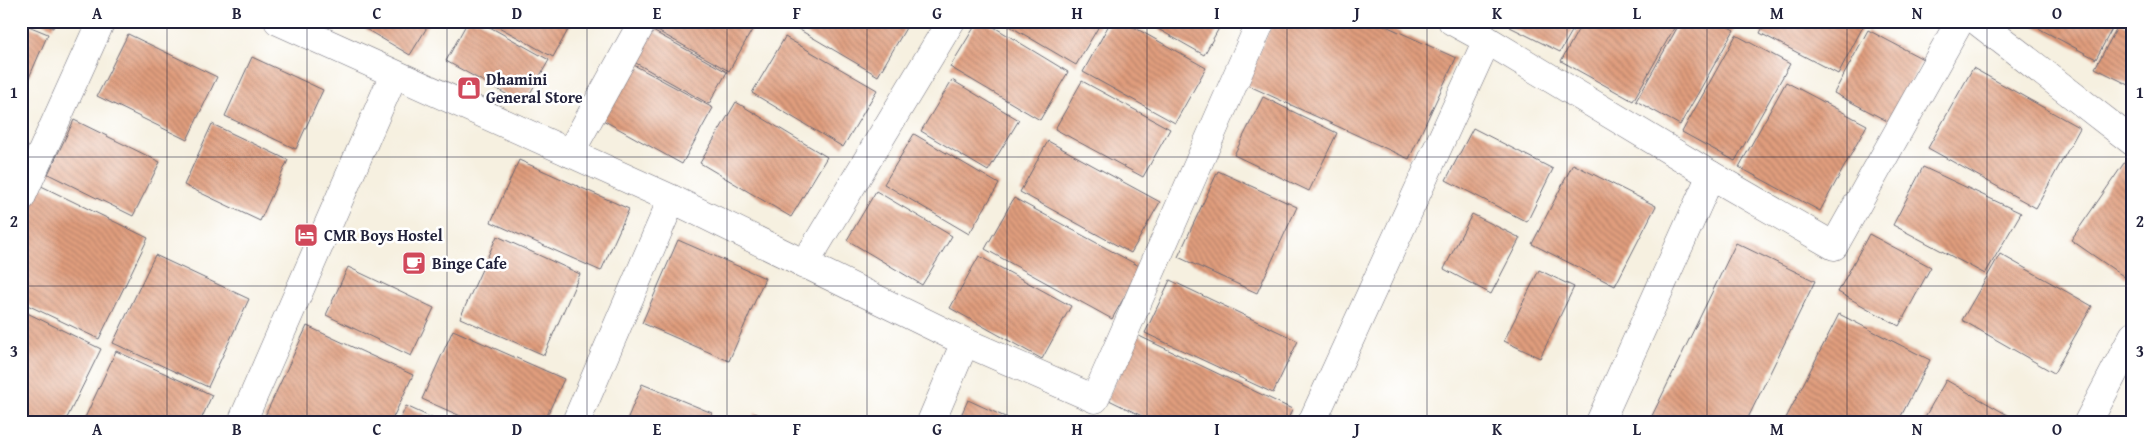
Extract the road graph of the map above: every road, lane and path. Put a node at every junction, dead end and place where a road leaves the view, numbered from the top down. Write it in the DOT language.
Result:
graph roads {
  1 [pos="101,21"];
  2 [pos="644,21"];
  3 [pos="950,21"];
  4 [pos="1260,21"];
  5 [pos="1452,21"];
  6 [pos="1960,21"];
  7 [pos="1977,21"];
  8 [pos="294,24"];
  9 [pos="1487,40"];
  10 [pos="394,74"];
  11 [pos="2133,142"];
  12 [pos="570,153"];
  13 [pos="1711,175"];
  14 [pos="21,198"];
  15 [pos="672,199"];
  16 [pos="804,265"];
  17 [pos="2133,336"];
  18 [pos="965,342"];
  19 [pos="242,422"];
  20 [pos="576,422"];
  21 [pos="931,422"];
  22 [pos="1312,422"];
  23 [pos="1600,422"];
  24 [pos="2088,422"];
  1 -- 14 [label="street"];
  2 -- 12 [label="street"];
  3 -- 16 [label="street"];
  4 -- 18 [label="street"];
  5 -- 9 [label="street"];
  6 -- 13 [label="street"];
  7 -- 11 [label="street"];
  8 -- 10 [label="street"];
  9 -- 13 [label="street"];
  9 -- 22 [label="street"];
  10 -- 12 [label="street"];
  10 -- 19 [label="street"];
  12 -- 15 [label="street"];
  13 -- 23 [label="street"];
  15 -- 16 [label="street"];
  15 -- 20 [label="street"];
  16 -- 18 [label="street"];
  17 -- 24 [label="street"];
  18 -- 21 [label="street"];
}
